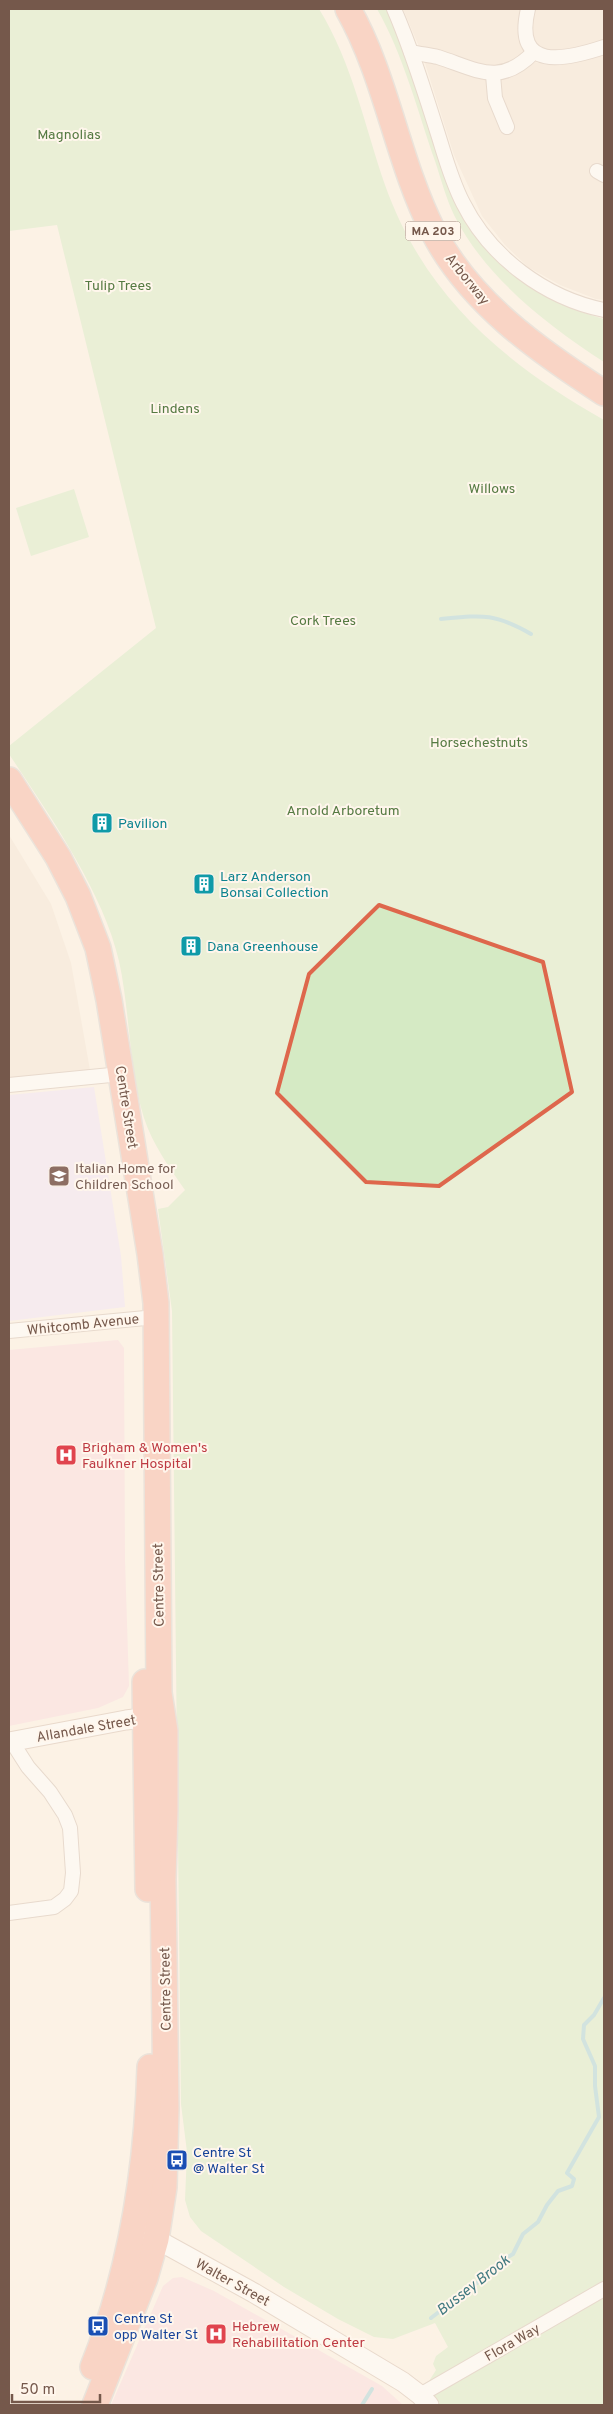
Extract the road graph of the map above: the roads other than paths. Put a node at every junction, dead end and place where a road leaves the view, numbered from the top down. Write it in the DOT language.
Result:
graph roads {
  1 [pos="348,9"];
  2 [pos="367,9"];
  3 [pos="394,9"];
  4 [pos="528,9"];
  5 [pos="604,47"];
  6 [pos="411,52"];
  7 [pos="534,52"];
  8 [pos="493,74"];
  9 [pos="508,127"];
  10 [pos="604,310"];
  11 [pos="604,373"];
  12 [pos="604,393"];
  13 [pos="10,791"];
  14 [pos="114,1075"];
  15 [pos="9,1085"];
  16 [pos="149,1317"];
  17 [pos="9,1331"];
  18 [pos="154,1717"];
  19 [pos="11,1742"];
  20 [pos="9,1913"];
  21 [pos="132,2231"];
  22 [pos="156,2238"];
  23 [pos="604,2289"];
  24 [pos="424,2400"];
  25 [pos="78,2405"];
  26 [pos="94,2405"];
  1 -- 12 [label="highway, Arborway / MA 203"];
  2 -- 11 [label="highway, Arborway / MA 203"];
  3 -- 6 [label="street"];
  4 -- 7 [label="street"];
  5 -- 7 [label="street"];
  6 -- 8 [label="street"];
  6 -- 10 [label="street"];
  7 -- 8 [label="street"];
  8 -- 9 [label="street"];
  13 -- 14 [label="highway, Centre Street"];
  14 -- 15 [label="street"];
  14 -- 16 [label="highway, Centre Street"];
  16 -- 17 [label="street, Whitcomb Avenue"];
  16 -- 18 [label="highway, Centre Street"];
  18 -- 19 [label="street, Allandale Street"];
  18 -- 21 [label="highway, Centre Street"];
  18 -- 22 [label="highway, Centre Street"];
  19 -- 20 [label="street"];
  21 -- 22 [label="street, Walter Street"];
  21 -- 25 [label="highway, Centre Street"];
  22 -- 24 [label="street, Walter Street"];
  22 -- 26 [label="highway, Centre Street"];
  23 -- 24 [label="street, Flora Way"];
}
